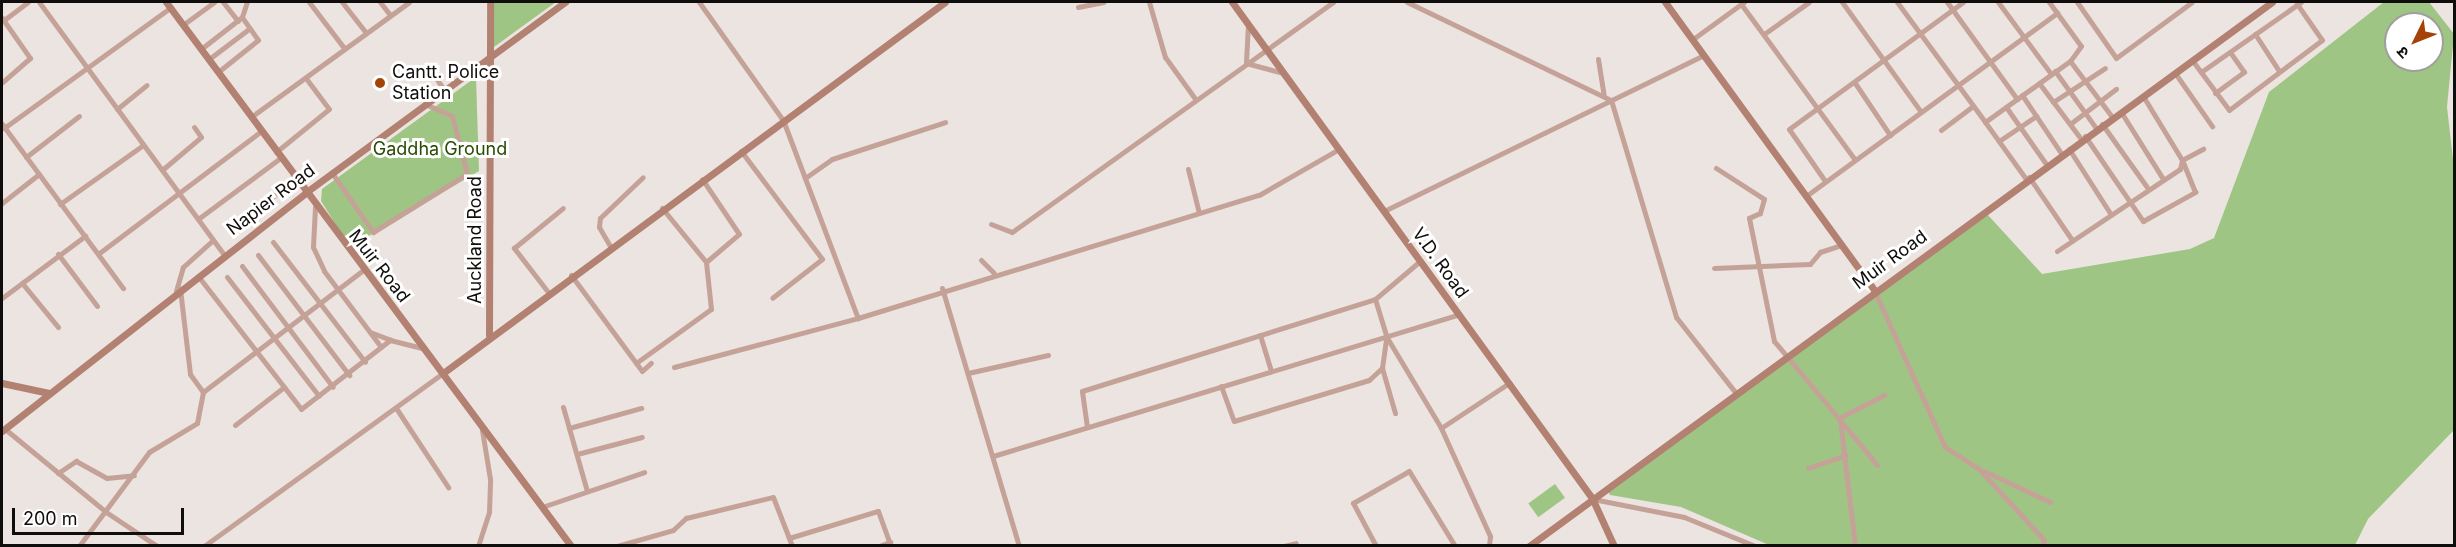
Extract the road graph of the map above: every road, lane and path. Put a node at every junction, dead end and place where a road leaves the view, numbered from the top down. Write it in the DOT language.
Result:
graph roads {
  1 [pos="28,2"];
  2 [pos="39,2"];
  3 [pos="214,2"];
  4 [pos="223,2"];
  5 [pos="247,2"];
  6 [pos="309,2"];
  7 [pos="342,2"];
  8 [pos="380,2"];
  9 [pos="406,2"];
  10 [pos="490,2"];
  11 [pos="565,2"];
  12 [pos="699,2"];
  13 [pos="945,2"];
  14 [pos="1104,2"];
  15 [pos="1149,2"];
  16 [pos="1232,2"];
  17 [pos="1333,2"];
  18 [pos="1407,2"];
  19 [pos="1665,2"];
  20 [pos="1809,2"];
  21 [pos="1842,2"];
  22 [pos="1897,2"];
  23 [pos="1947,2"];
  24 [pos="1963,2"];
  25 [pos="1998,2"];
  26 [pos="2050,2"];
  27 [pos="2078,2"];
  28 [pos="2192,2"];
  29 [pos="2272,2"];
  30 [pos="1742,3"];
  31 [pos="2299,3"];
  32 [pos="169,4"];
  33 [pos="1801,4"];
  34 [pos="1077,7"];
  35 [pos="1953,9"];
  36 [pos="2057,13"];
  37 [pos="390,15"];
  38 [pos="3,19"];
  39 [pos="240,19"];
  40 [pos="1248,23"];
  41 [pos="184,24"];
  42 [pos="250,28"];
  43 [pos="366,33"];
  44 [pos="1920,33"];
  45 [pos="1764,34"];
  46 [pos="2255,34"];
  47 [pos="2024,37"];
  48 [pos="1693,39"];
  49 [pos="344,48"];
  50 [pos="201,49"];
  51 [pos="1267,49"];
  52 [pos="2230,52"];
  53 [pos="1704,55"];
  54 [pos="490,56"];
  55 [pos="208,59"];
  56 [pos="1598,59"];
  57 [pos="2192,60"];
  58 [pos="1884,61"];
  59 [pos="2070,61"];
  60 [pos="1990,62"];
  61 [pos="1246,63"];
  62 [pos="2104,68"];
  63 [pos="89,70"];
  64 [pos="2279,71"];
  65 [pos="218,72"];
  66 [pos="432,72"];
  67 [pos="2201,72"];
  68 [pos="2053,73"];
  69 [pos="2175,73"];
  70 [pos="1285,74"];
  71 [pos="306,78"];
  72 [pos="2084,80"];
  73 [pos="2,82"];
  74 [pos="1855,83"];
  75 [pos="2039,83"];
  76 [pos="1958,85"];
  77 [pos="147,86"];
  78 [pos="2116,89"];
  79 [pos="444,90"];
  80 [pos="2069,91"];
  81 [pos="2215,93"];
  82 [pos="1604,95"];
  83 [pos="2143,96"];
  84 [pos="2020,97"];
  85 [pos="1196,100"];
  86 [pos="1611,100"];
  87 [pos="2053,102"];
  88 [pos="2100,102"];
  89 [pos="425,104"];
  90 [pos="1973,106"];
  91 [pos="2006,107"];
  92 [pos="117,109"];
  93 [pos="1819,111"];
  94 [pos="1921,112"];
  95 [pos="2121,112"];
  96 [pos="2084,113"];
  97 [pos="80,116"];
  98 [pos="2036,116"];
  99 [pos="251,117"];
  100 [pos="2112,118"];
  101 [pos="783,120"];
  102 [pos="945,122"];
  103 [pos="1985,122"];
  104 [pos="2070,124"];
  105 [pos="3,126"];
  106 [pos="2020,126"];
  107 [pos="2099,126"];
  108 [pos="2212,126"];
  109 [pos="194,127"];
  110 [pos="1941,130"];
  111 [pos="261,131"];
  112 [pos="1890,135"];
  113 [pos="2083,137"];
  114 [pos="1999,141"];
  115 [pos="143,145"];
  116 [pos="2068,148"];
  117 [pos="1339,149"];
  118 [pos="2203,149"];
  119 [pos="741,151"];
  120 [pos="2061,153"];
  121 [pos="278,155"];
  122 [pos="26,157"];
  123 [pos="1855,160"];
  124 [pos="2182,160"];
  125 [pos="2046,164"];
  126 [pos="1716,168"];
  127 [pos="1188,169"];
  128 [pos="162,170"];
  129 [pos="332,172"];
  130 [pos="39,174"];
  131 [pos="643,177"];
  132 [pos="805,178"];
  133 [pos="2027,178"];
  134 [pos="702,179"];
  135 [pos="2163,179"];
  136 [pos="296,180"];
  137 [pos="1825,182"];
  138 [pos="2146,187"];
  139 [pos="179,192"];
  140 [pos="304,193"];
  141 [pos="1806,196"];
  142 [pos="2128,200"];
  143 [pos="2,203"];
  144 [pos="60,204"];
  145 [pos="315,207"];
  146 [pos="563,208"];
  147 [pos="662,208"];
  148 [pos="1384,211"];
  149 [pos="1199,213"];
  150 [pos="2110,213"];
  151 [pos="246,216"];
  152 [pos="198,219"];
  153 [pos="991,224"];
  154 [pos="85,236"];
  155 [pos="213,240"];
  156 [pos="2072,240"];
  157 [pos="273,242"];
  158 [pos="1841,245"];
  159 [pos="610,246"];
  160 [pos="2057,251"];
  161 [pos="58,254"];
  162 [pos="98,254"];
  163 [pos="224,255"];
  164 [pos="258,255"];
  165 [pos="981,260"];
  166 [pos="1420,261"];
  167 [pos="706,262"];
  168 [pos="242,266"];
  169 [pos="1760,266"];
  170 [pos="1714,268"];
  171 [pos="363,270"];
  172 [pos="994,273"];
  173 [pos="571,275"];
  174 [pos="198,276"];
  175 [pos="227,277"];
  176 [pos="22,283"];
  177 [pos="123,288"];
  178 [pos="942,288"];
  179 [pos="1874,290"];
  180 [pos="178,291"];
  181 [pos="338,291"];
  182 [pos="548,292"];
  183 [pos="2,298"];
  184 [pos="772,298"];
  185 [pos="1375,299"];
  186 [pos="320,304"];
  187 [pos="97,306"];
  188 [pos="304,314"];
  189 [pos="1458,314"];
  190 [pos="858,318"];
  191 [pos="58,327"];
  192 [pos="288,327"];
  193 [pos="369,332"];
  194 [pos="489,335"];
  195 [pos="1260,335"];
  196 [pos="1386,336"];
  197 [pos="274,338"];
  198 [pos="391,340"];
  199 [pos="381,347"];
  200 [pos="424,349"];
  201 [pos="256,351"];
  202 [pos="1048,355"];
  203 [pos="1784,356"];
  204 [pos="365,362"];
  205 [pos="636,363"];
  206 [pos="651,363"];
  207 [pos="674,367"];
  208 [pos="1382,368"];
  209 [pos="1271,371"];
  210 [pos="443,373"];
  211 [pos="968,373"];
  212 [pos="349,375"];
  213 [pos="2,383"];
  214 [pos="1509,384"];
  215 [pos="1221,386"];
  216 [pos="284,387"];
  217 [pos="333,387"];
  218 [pos="203,392"];
  219 [pos="1735,392"];
  220 [pos="49,393"];
  221 [pos="1884,395"];
  222 [pos="319,396"];
  223 [pos="563,407"];
  224 [pos="396,408"];
  225 [pos="641,408"];
  226 [pos="1395,413"];
  227 [pos="1840,419"];
  228 [pos="480,423"];
  229 [pos="235,425"];
  230 [pos="1087,427"];
  231 [pos="569,428"];
  232 [pos="1441,428"];
  233 [pos="3,430"];
  234 [pos="642,437"];
  235 [pos="577,454"];
  236 [pos="1845,455"];
  237 [pos="993,456"];
  238 [pos="1877,465"];
  239 [pos="1808,468"];
  240 [pos="1980,470"];
  241 [pos="644,472"];
  242 [pos="58,473"];
  243 [pos="134,475"];
  244 [pos="448,487"];
  245 [pos="587,491"];
  246 [pos="1592,498"];
  247 [pos="2050,502"];
  248 [pos="542,507"];
  249 [pos="106,512"];
  250 [pos="789,538"];
  251 [pos="1296,543"];
  252 [pos="1744,543"];
  253 [pos="890,544"];
  254 [pos="79,546"];
  255 [pos="157,546"];
  256 [pos="204,546"];
  257 [pos="478,546"];
  258 [pos="571,546"];
  259 [pos="617,546"];
  260 [pos="792,546"];
  261 [pos="879,546"];
  262 [pos="1019,546"];
  263 [pos="1284,546"];
  264 [pos="1376,546"];
  265 [pos="1455,546"];
  266 [pos="1489,546"];
  267 [pos="1529,546"];
  268 [pos="1614,546"];
  269 [pos="1755,546"];
  270 [pos="1855,546"];
  271 [pos="2042,546"];
  1 -- 38 [label="street"];
  2 -- 63 [label="street"];
  3 -- 41 [label="street"];
  4 -- 39 [label="street"];
  5 -- 39 [label="street"];
  6 -- 49 [label="street"];
  7 -- 43 [label="street"];
  8 -- 37 [label="street"];
  9 -- 37 [label="street"];
  10 -- 54 [label="street, Auckland Road"];
  11 -- 54 [label="street, Napier Road"];
  12 -- 101 [label="street"];
  13 -- 101 [label="street"];
  14 -- 34 [label="street"];
  15 -- 85 [label="street"];
  16 -- 40 [label="street, V.D. Road"];
  17 -- 51 [label="street"];
  18 -- 82 [label="street"];
  19 -- 48 [label="street"];
  20 -- 33 [label="street"];
  21 -- 58 [label="street"];
  22 -- 44 [label="street"];
  23 -- 35 [label="street"];
  24 -- 35 [label="street"];
  25 -- 47 [label="street"];
  26 -- 36 [label="street"];
  27 -- 28 [label="street"];
  29 -- 57 [label="street, Muir Road"];
  30 -- 45 [label="street"];
  30 -- 48 [label="street"];
  31 -- 46 [label="street"];
  31 -- 64 [label="street"];
  32 -- 41 [label="street, Muir Road"];
  32 -- 63 [label="street"];
  33 -- 45 [label="street"];
  35 -- 44 [label="street"];
  35 -- 60 [label="street"];
  36 -- 47 [label="street"];
  36 -- 59 [label="street"];
  37 -- 43 [label="street"];
  38 -- 73 [label="street"];
  39 -- 42 [label="street"];
  39 -- 50 [label="street"];
  40 -- 51 [label="street, V.D. Road"];
  40 -- 61 [label="street"];
  41 -- 50 [label="street, Muir Road"];
  42 -- 55 [label="street"];
  42 -- 65 [label="street"];
  43 -- 49 [label="street"];
  44 -- 58 [label="street"];
  44 -- 76 [label="street"];
  45 -- 93 [label="street"];
  46 -- 52 [label="street"];
  46 -- 64 [label="street"];
  47 -- 60 [label="street"];
  47 -- 68 [label="street"];
  48 -- 53 [label="street"];
  49 -- 71 [label="street"];
  50 -- 55 [label="street, Muir Road"];
  51 -- 61 [label="street"];
  51 -- 70 [label="street, V.D. Road"];
  52 -- 67 [label="street"];
  52 -- 81 [label="street"];
  53 -- 86 [label="street"];
  53 -- 141 [label="street"];
  54 -- 79 [label="street, Napier Road"];
  54 -- 194 [label="street, Auckland Road"];
  55 -- 65 [label="street, Muir Road"];
  56 -- 82 [label="street"];
  57 -- 67 [label="street"];
  57 -- 69 [label="street, Muir Road"];
  58 -- 74 [label="street"];
  58 -- 94 [label="street"];
  59 -- 68 [label="street"];
  59 -- 72 [label="street"];
  60 -- 76 [label="street"];
  60 -- 84 [label="street"];
  61 -- 70 [label="street"];
  61 -- 85 [label="street"];
  62 -- 72 [label="street"];
  63 -- 92 [label="street"];
  63 -- 105 [label="street"];
  64 -- 81 [label="street"];
  65 -- 99 [label="street, Muir Road"];
  66 -- 79 [label="street"];
  67 -- 81 [label="street"];
  68 -- 75 [label="street"];
  68 -- 80 [label="street"];
  69 -- 83 [label="street, Muir Road"];
  69 -- 108 [label="street"];
  70 -- 117 [label="street, V.D. Road"];
  71 -- 99 [label="street"];
  71 -- 121 [label="street"];
  72 -- 80 [label="street"];
  72 -- 88 [label="street"];
  74 -- 93 [label="street"];
  74 -- 112 [label="street"];
  75 -- 84 [label="street"];
  75 -- 87 [label="street"];
  76 -- 90 [label="street"];
  76 -- 94 [label="street"];
  77 -- 92 [label="street"];
  78 -- 88 [label="street"];
  79 -- 89 [label="street, Napier Road"];
  80 -- 87 [label="street"];
  80 -- 96 [label="street"];
  82 -- 86 [label="street"];
  83 -- 95 [label="street, Muir Road"];
  83 -- 124 [label="street"];
  84 -- 91 [label="street"];
  84 -- 98 [label="street"];
  85 -- 153 [label="street"];
  86 -- 148 [label="street"];
  86 -- 219 [label="street"];
  87 -- 104 [label="street"];
  88 -- 96 [label="street"];
  88 -- 100 [label="street"];
  89 -- 129 [label="street, Napier Road"];
  89 -- 129 [label="street"];
  90 -- 103 [label="street"];
  90 -- 110 [label="street"];
  91 -- 103 [label="street"];
  91 -- 106 [label="street"];
  92 -- 115 [label="street"];
  93 -- 123 [label="street"];
  93 -- 137 [label="street"];
  94 -- 112 [label="street"];
  95 -- 100 [label="street, Muir Road"];
  95 -- 135 [label="street"];
  96 -- 104 [label="street"];
  96 -- 107 [label="street"];
  97 -- 122 [label="street"];
  98 -- 106 [label="street"];
  98 -- 120 [label="street"];
  99 -- 111 [label="street, Muir Road"];
  100 -- 107 [label="street, Muir Road"];
  101 -- 119 [label="street"];
  101 -- 132 [label="street"];
  102 -- 132 [label="street"];
  103 -- 114 [label="street"];
  104 -- 113 [label="street"];
  105 -- 122 [label="street"];
  106 -- 114 [label="street"];
  106 -- 125 [label="street"];
  107 -- 113 [label="street, Muir Road"];
  107 -- 138 [label="street"];
  109 -- 128 [label="street"];
  111 -- 121 [label="street, Muir Road"];
  111 -- 139 [label="street"];
  112 -- 123 [label="street"];
  113 -- 116 [label="street, Muir Road"];
  113 -- 142 [label="street"];
  114 -- 133 [label="street"];
  115 -- 128 [label="street"];
  115 -- 144 [label="street"];
  116 -- 120 [label="street, Muir Road"];
  116 -- 150 [label="street"];
  117 -- 148 [label="street, V.D. Road"];
  117 -- 149 [label="street"];
  118 -- 124 [label="street"];
  119 -- 134 [label="street"];
  119 -- 184 [label="street"];
  120 -- 125 [label="street, Muir Road"];
  121 -- 136 [label="street, Muir Road"];
  121 -- 152 [label="street"];
  122 -- 130 [label="street"];
  123 -- 137 [label="street"];
  124 -- 135 [label="street"];
  124 -- 142 [label="street"];
  125 -- 133 [label="street, Muir Road"];
  126 -- 169 [label="street"];
  127 -- 149 [label="street"];
  128 -- 139 [label="street"];
  129 -- 140 [label="street, Napier Road"];
  130 -- 143 [label="street"];
  130 -- 144 [label="street"];
  131 -- 159 [label="street"];
  132 -- 190 [label="street"];
  133 -- 156 [label="street"];
  133 -- 179 [label="street, Muir Road"];
  134 -- 147 [label="street"];
  134 -- 167 [label="street"];
  135 -- 138 [label="street"];
  136 -- 140 [label="street, Muir Road"];
  136 -- 151 [label="street"];
  137 -- 141 [label="street"];
  138 -- 142 [label="street"];
  139 -- 152 [label="street"];
  139 -- 162 [label="street"];
  140 -- 145 [label="street, Muir Road"];
  140 -- 163 [label="street, Napier Road"];
  141 -- 158 [label="street"];
  142 -- 150 [label="street"];
  144 -- 154 [label="street"];
  145 -- 171 [label="street, Muir Road"];
  145 -- 181 [label="street"];
  146 -- 182 [label="street"];
  147 -- 159 [label="street"];
  147 -- 167 [label="street"];
  148 -- 166 [label="street, V.D. Road"];
  149 -- 172 [label="street"];
  150 -- 156 [label="street"];
  152 -- 155 [label="street"];
  154 -- 161 [label="street"];
  154 -- 162 [label="street"];
  155 -- 163 [label="street"];
  155 -- 180 [label="street"];
  156 -- 160 [label="street"];
  157 -- 186 [label="street"];
  158 -- 169 [label="street"];
  158 -- 179 [label="street"];
  159 -- 173 [label="street"];
  161 -- 176 [label="street"];
  161 -- 187 [label="street"];
  162 -- 177 [label="street"];
  163 -- 174 [label="street, Napier Road"];
  164 -- 188 [label="street"];
  165 -- 172 [label="street"];
  166 -- 185 [label="street"];
  166 -- 189 [label="street, V.D. Road"];
  167 -- 205 [label="street"];
  168 -- 192 [label="street"];
  169 -- 170 [label="street"];
  169 -- 203 [label="street"];
  171 -- 181 [label="street"];
  171 -- 200 [label="street, Muir Road"];
  172 -- 178 [label="street"];
  173 -- 182 [label="street"];
  173 -- 205 [label="street"];
  174 -- 180 [label="street, Napier Road"];
  174 -- 201 [label="street"];
  175 -- 197 [label="street"];
  176 -- 183 [label="street"];
  176 -- 191 [label="street"];
  178 -- 190 [label="street"];
  178 -- 211 [label="street"];
  179 -- 203 [label="street, Muir Road"];
  179 -- 240 [label="street"];
  180 -- 218 [label="street"];
  180 -- 220 [label="street, Napier Road"];
  181 -- 186 [label="street"];
  181 -- 193 [label="street"];
  182 -- 194 [label="street"];
  185 -- 195 [label="street"];
  185 -- 196 [label="street"];
  186 -- 188 [label="street"];
  186 -- 204 [label="street"];
  188 -- 192 [label="street"];
  188 -- 212 [label="street"];
  189 -- 196 [label="street"];
  189 -- 214 [label="street, V.D. Road"];
  190 -- 207 [label="street"];
  192 -- 197 [label="street"];
  192 -- 217 [label="street"];
  193 -- 198 [label="street"];
  193 -- 199 [label="street"];
  194 -- 210 [label="street"];
  195 -- 209 [label="street"];
  195 -- 230 [label="street"];
  196 -- 208 [label="street"];
  196 -- 209 [label="street"];
  196 -- 232 [label="street"];
  197 -- 201 [label="street"];
  197 -- 222 [label="street"];
  198 -- 199 [label="street"];
  198 -- 200 [label="street"];
  199 -- 204 [label="street"];
  200 -- 210 [label="street, Muir Road"];
  201 -- 216 [label="street"];
  201 -- 218 [label="street"];
  202 -- 211 [label="street"];
  203 -- 219 [label="street, Muir Road"];
  203 -- 227 [label="street"];
  204 -- 212 [label="street"];
  205 -- 206 [label="street"];
  208 -- 215 [label="street"];
  208 -- 226 [label="street"];
  209 -- 215 [label="street"];
  210 -- 224 [label="street"];
  210 -- 228 [label="street, Muir Road"];
  211 -- 237 [label="street"];
  212 -- 217 [label="street"];
  213 -- 220 [label="street"];
  214 -- 232 [label="street"];
  214 -- 246 [label="street, V.D. Road"];
  215 -- 230 [label="street"];
  216 -- 222 [label="street"];
  216 -- 229 [label="street"];
  217 -- 222 [label="street"];
  218 -- 243 [label="street"];
  219 -- 246 [label="street, Muir Road"];
  220 -- 233 [label="street, Napier Road"];
  221 -- 227 [label="street"];
  223 -- 231 [label="street"];
  224 -- 244 [label="street"];
  224 -- 256 [label="street"];
  225 -- 231 [label="street"];
  227 -- 236 [label="street"];
  227 -- 238 [label="street"];
  228 -- 248 [label="street, Muir Road"];
  228 -- 257 [label="street"];
  230 -- 237 [label="street"];
  231 -- 235 [label="street"];
  232 -- 266 [label="street"];
  233 -- 242 [label="street"];
  234 -- 235 [label="street"];
  235 -- 245 [label="street"];
  236 -- 239 [label="street"];
  236 -- 270 [label="street"];
  237 -- 262 [label="street"];
  240 -- 247 [label="street"];
  240 -- 271 [label="street"];
  241 -- 245 [label="street"];
  242 -- 243 [label="street"];
  242 -- 249 [label="street"];
  243 -- 249 [label="street"];
  245 -- 248 [label="street"];
  246 -- 252 [label="street"];
  246 -- 267 [label="street, Muir Road"];
  246 -- 268 [label="street, V.D. Road"];
  248 -- 258 [label="street, Muir Road"];
  249 -- 254 [label="street"];
  249 -- 255 [label="street"];
  250 -- 253 [label="street"];
  250 -- 259 [label="street"];
  250 -- 260 [label="street"];
  251 -- 263 [label="street"];
  252 -- 269 [label="street"];
  253 -- 261 [label="street"];
  264 -- 265 [label="street"];
}
